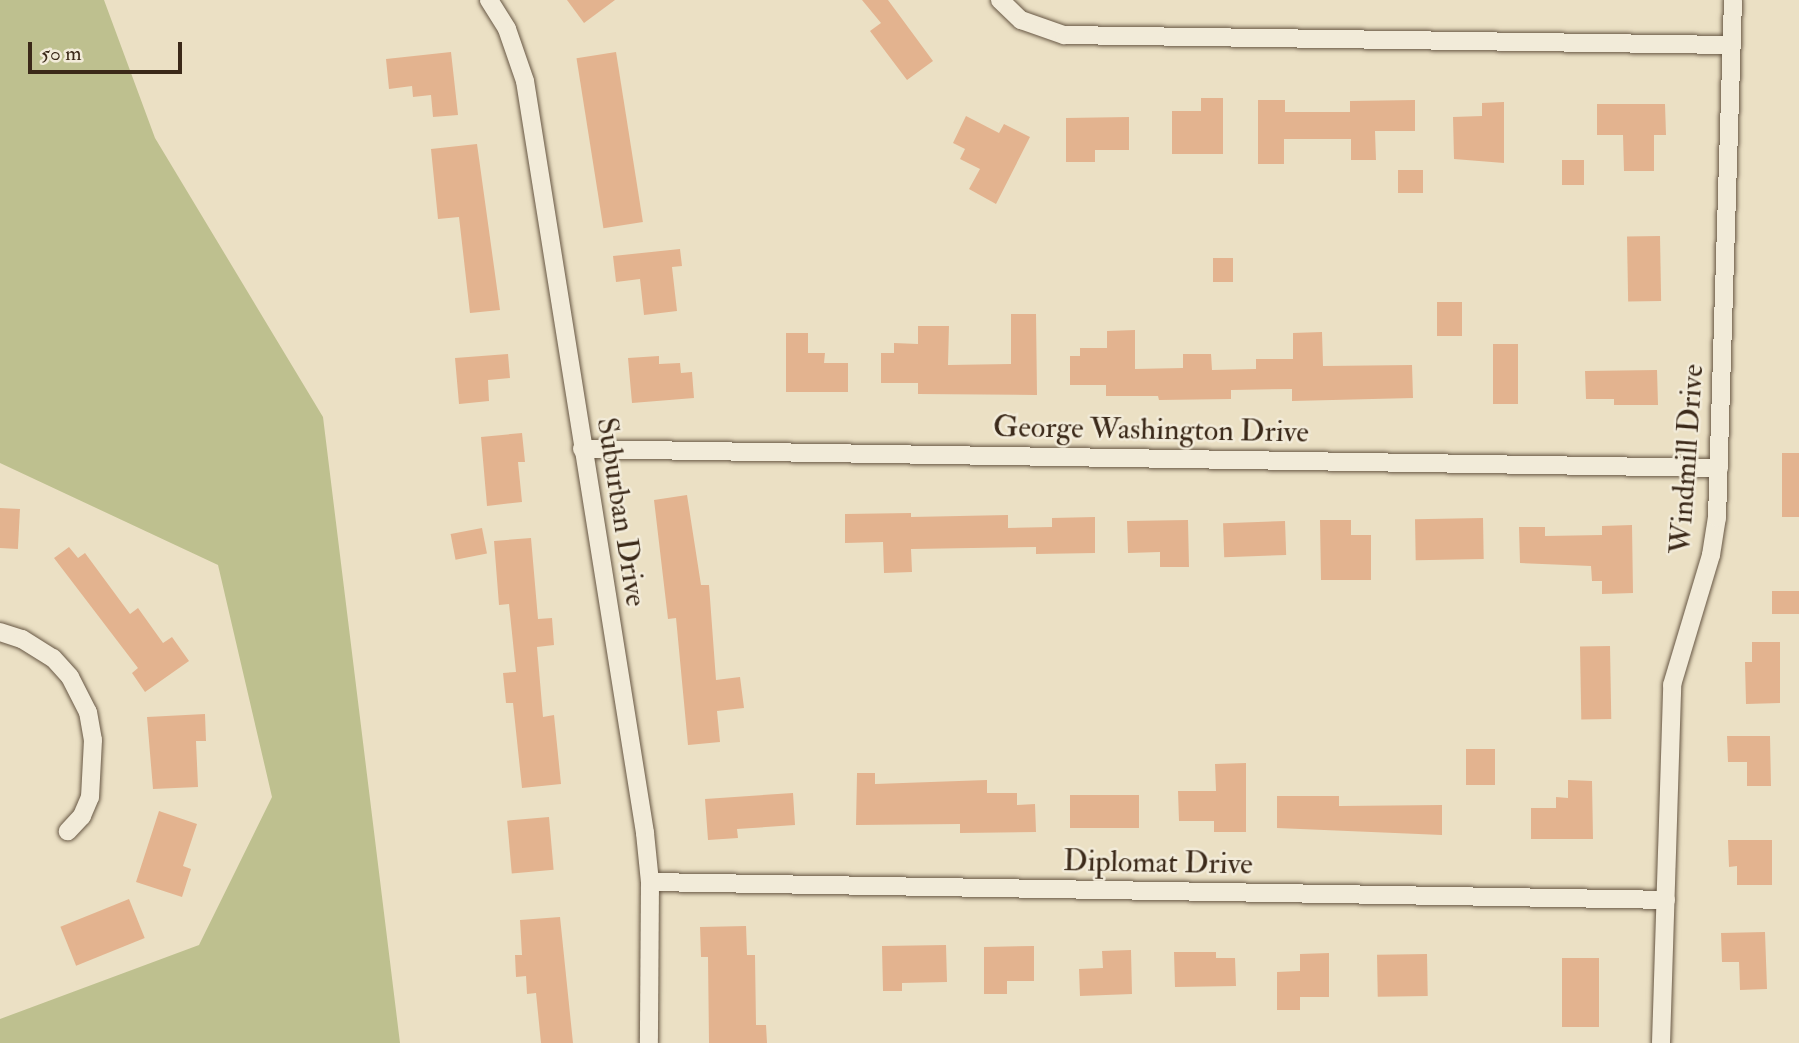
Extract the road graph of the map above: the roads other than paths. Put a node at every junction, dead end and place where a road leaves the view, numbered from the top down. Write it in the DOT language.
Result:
graph roads {
  1 [pos="489,0"];
  2 [pos="1000,0"];
  3 [pos="1733,0"];
  4 [pos="1732,46"];
  5 [pos="582,449"];
  6 [pos="1719,468"];
  7 [pos="0,632"];
  8 [pos="68,831"];
  9 [pos="650,882"];
  10 [pos="1666,900"];
  11 [pos="649,1043"];
  12 [pos="1661,1043"];
  1 -- 5 [label="street, Suburban Drive"];
  2 -- 4 [label="street"];
  3 -- 4 [label="street, Windmill Drive"];
  4 -- 6 [label="street, Windmill Drive"];
  5 -- 6 [label="street, George Washington Drive"];
  5 -- 9 [label="street, Suburban Drive"];
  6 -- 10 [label="street, Windmill Drive"];
  7 -- 8 [label="street"];
  9 -- 10 [label="street, Diplomat Drive"];
  9 -- 11 [label="street, Suburban Drive"];
  10 -- 12 [label="street, Windmill Drive"];
}
